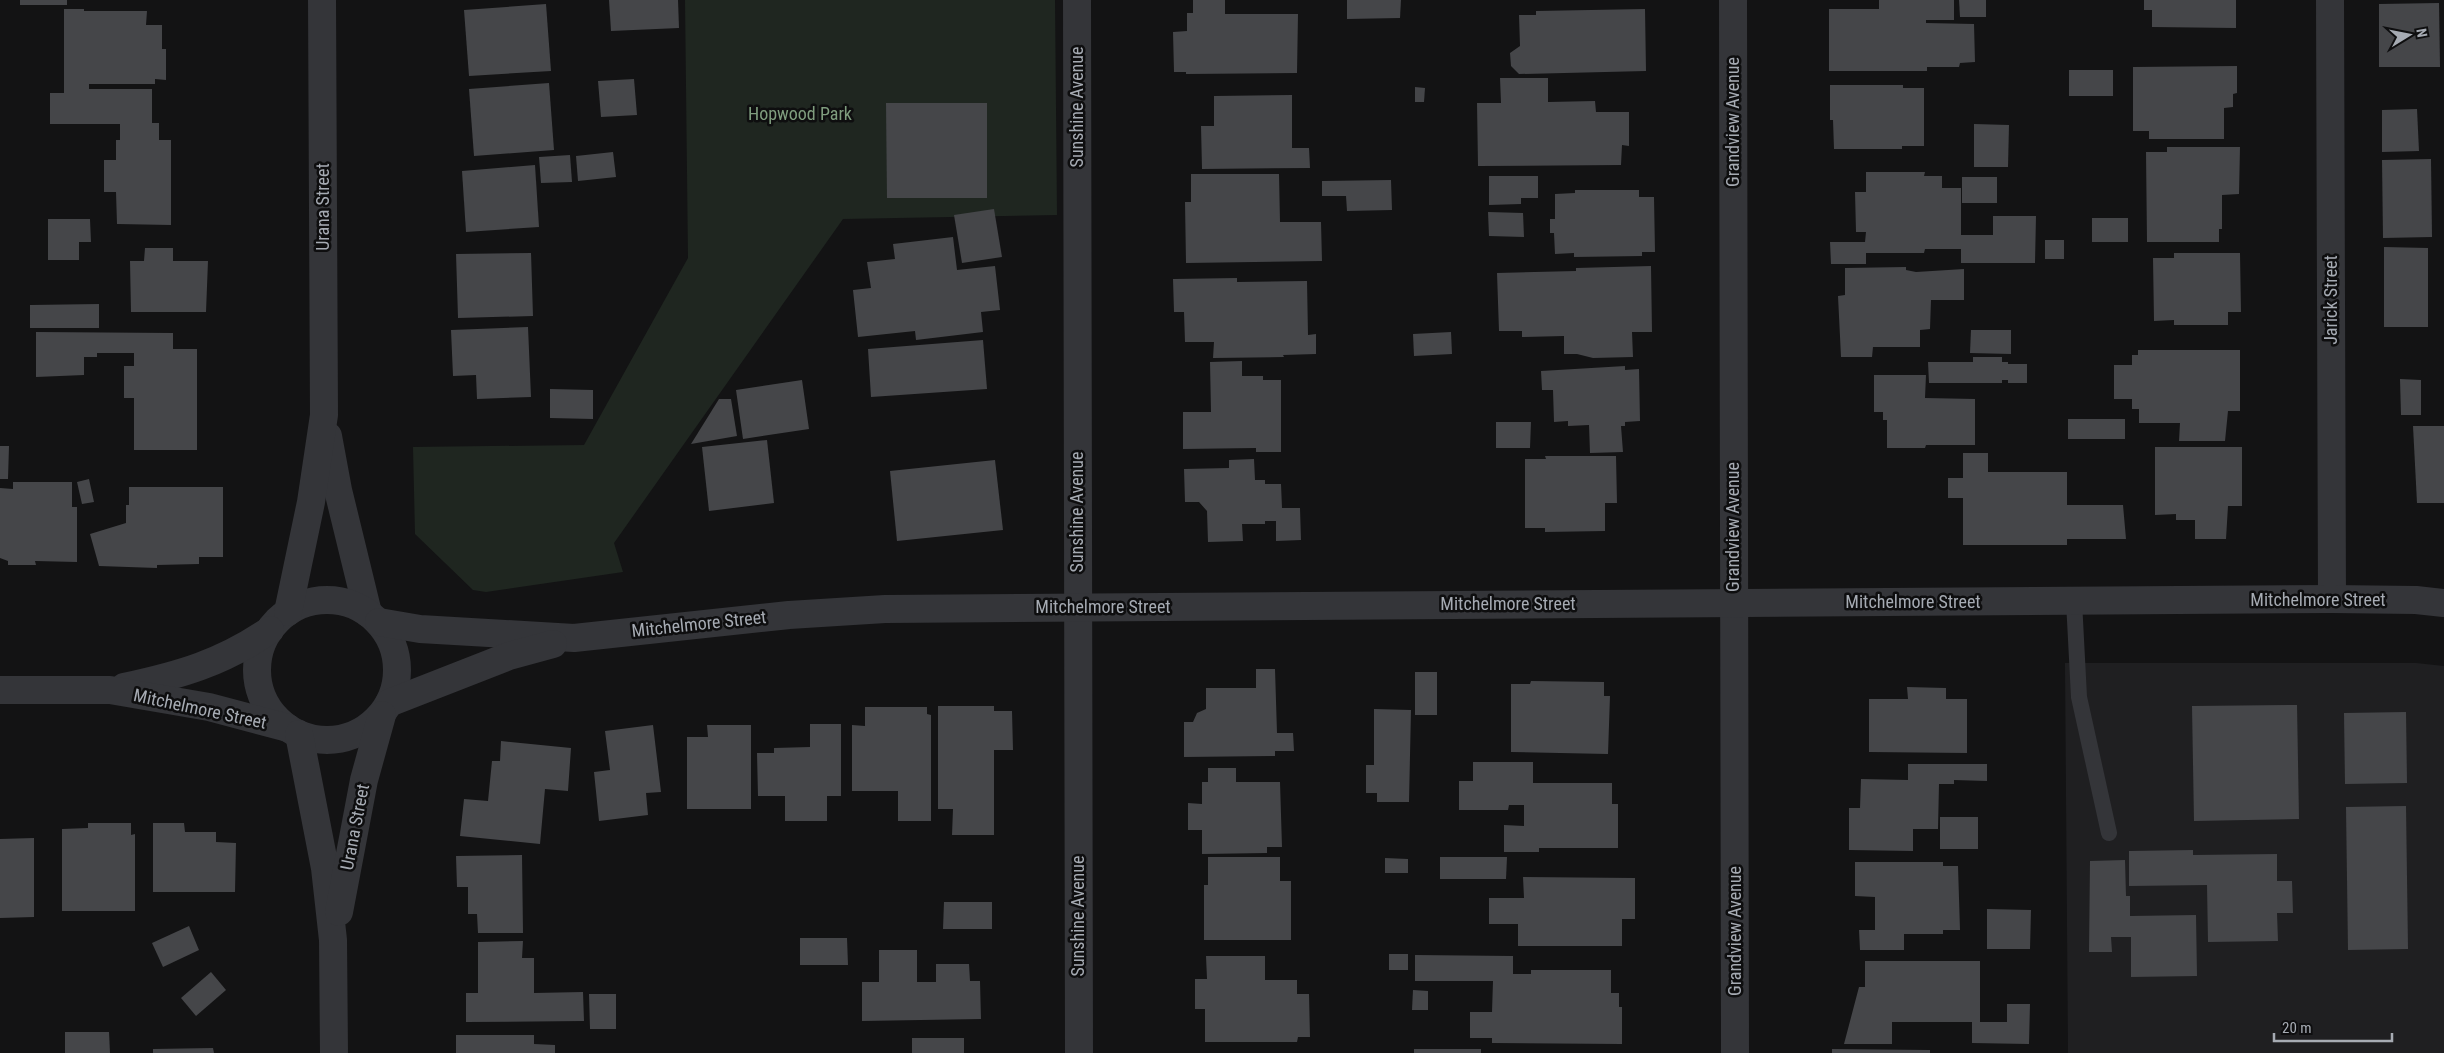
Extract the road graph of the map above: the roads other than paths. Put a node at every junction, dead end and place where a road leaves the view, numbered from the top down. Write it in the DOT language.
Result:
graph roads {
  1 [pos="322,0"];
  2 [pos="1076,0"];
  3 [pos="1733,0"];
  4 [pos="2330,0"];
  5 [pos="324,415"];
  6 [pos="2332,599"];
  7 [pos="2074,601"];
  8 [pos="1733,603"];
  9 [pos="2444,603"];
  10 [pos="1077,607"];
  11 [pos="374,617"];
  12 [pos="279,621"];
  13 [pos="574,638"];
  14 [pos="0,690"];
  15 [pos="110,690"];
  16 [pos="386,709"];
  17 [pos="293,731"];
  18 [pos="2109,833"];
  19 [pos="333,940"];
  20 [pos="334,1053"];
  21 [pos="1079,1053"];
  22 [pos="1736,1053"];
  1 -- 5 [label="street, Urana Street"];
  2 -- 10 [label="street, Sunshine Avenue"];
  3 -- 8 [label="street, Grandview Avenue"];
  4 -- 6 [label="street, Jarick Street"];
  5 -- 11 [label="street, Urana Street"];
  5 -- 12 [label="street, Urana Street"];
  6 -- 7 [label="street, Mitchelmore Street"];
  6 -- 9 [label="street, Mitchelmore Street"];
  7 -- 8 [label="street, Mitchelmore Street"];
  7 -- 18 [label="lane"];
  8 -- 10 [label="street, Mitchelmore Street"];
  8 -- 22 [label="street, Grandview Avenue"];
  10 -- 13 [label="street, Mitchelmore Street"];
  10 -- 21 [label="street, Sunshine Avenue"];
  11 -- 12 [label="street"];
  11 -- 13 [label="street, Mitchelmore Street"];
  11 -- 16 [label="street"];
  12 -- 15 [label="street, Mitchelmore Street"];
  12 -- 17 [label="street"];
  13 -- 16 [label="street, Mitchelmore Street"];
  14 -- 15 [label="street, Mitchelmore Street"];
  15 -- 17 [label="street, Mitchelmore Street"];
  16 -- 17 [label="street"];
  16 -- 19 [label="street, Urana Street"];
  17 -- 19 [label="street, Urana Street"];
  19 -- 20 [label="street, Urana Street"];
}
